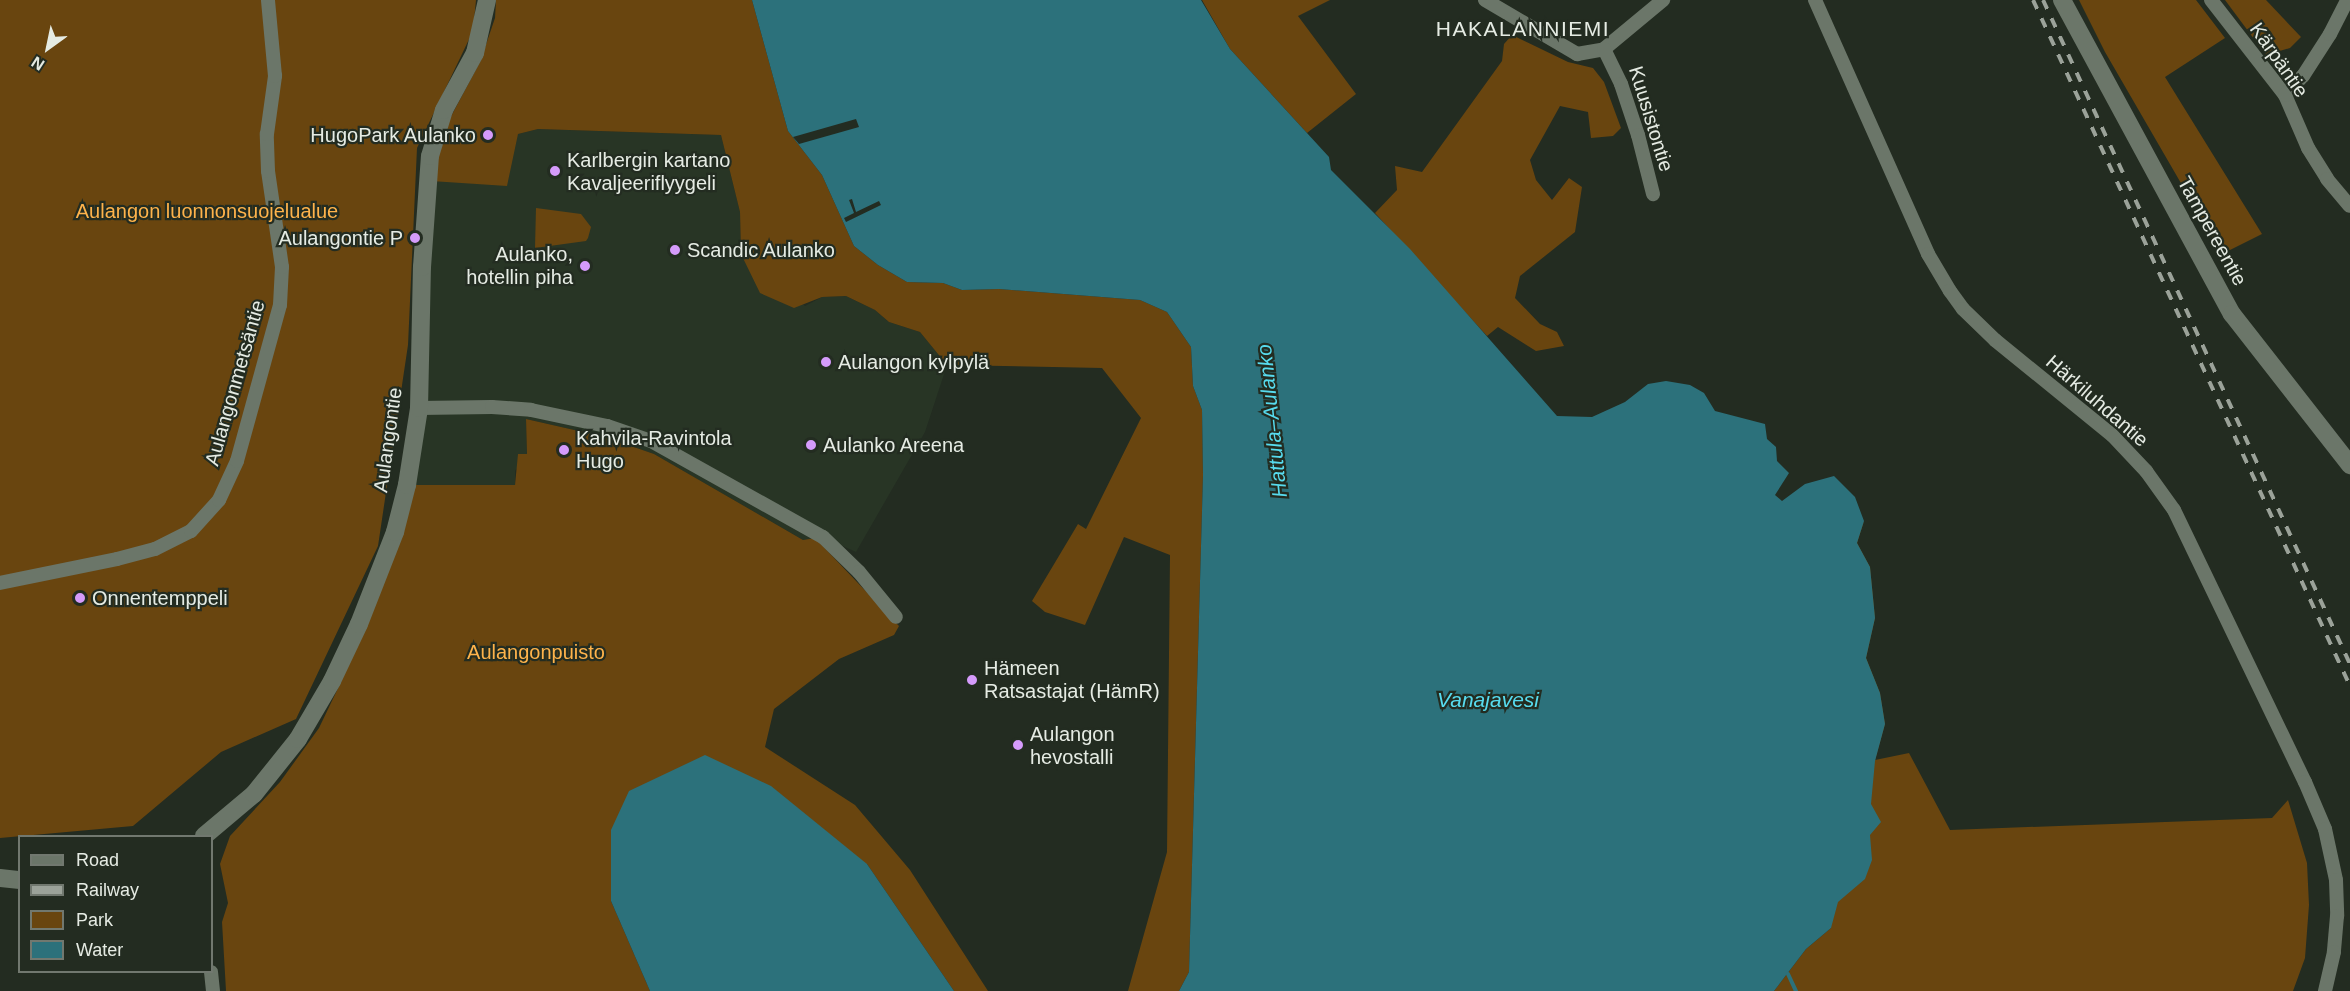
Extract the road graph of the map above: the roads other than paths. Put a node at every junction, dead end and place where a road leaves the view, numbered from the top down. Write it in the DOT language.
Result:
graph roads {
  1 [pos="268,0"];
  2 [pos="487,0"];
  3 [pos="1485,0"];
  4 [pos="1663,0"];
  5 [pos="1815,0"];
  6 [pos="2062,0"];
  7 [pos="2211,0"];
  8 [pos="2347,0"];
  9 [pos="1604,50"];
  10 [pos="2284,95"];
  11 [pos="1653,194"];
  12 [pos="2350,206"];
  13 [pos="419,408"];
  14 [pos="2350,465"];
  15 [pos="0,583"];
  16 [pos="896,616"];
  17 [pos="206,835"];
  18 [pos="0,878"];
  19 [pos="18,880"];
  20 [pos="211,973"];
  21 [pos="213,991"];
  22 [pos="2325,991"];
  1 -- 15 [label="street, Aulangonmetsäntie"];
  2 -- 13 [label="main road, Aulangontie"];
  3 -- 9 [label="street, Kuusistontie"];
  4 -- 9 [label="street"];
  5 -- 22 [label="street, Härkiluhdantie"];
  6 -- 14 [label="main road, Tampereentie"];
  7 -- 10 [label="street, Kärpäntie"];
  8 -- 10 [label="street"];
  9 -- 11 [label="street, Kuusistontie"];
  10 -- 12 [label="street, Kärpäntie"];
  13 -- 16 [label="street"];
  13 -- 17 [label="main road, Aulangontie"];
  18 -- 19 [label="main road"];
  20 -- 21 [label="street"];
}
